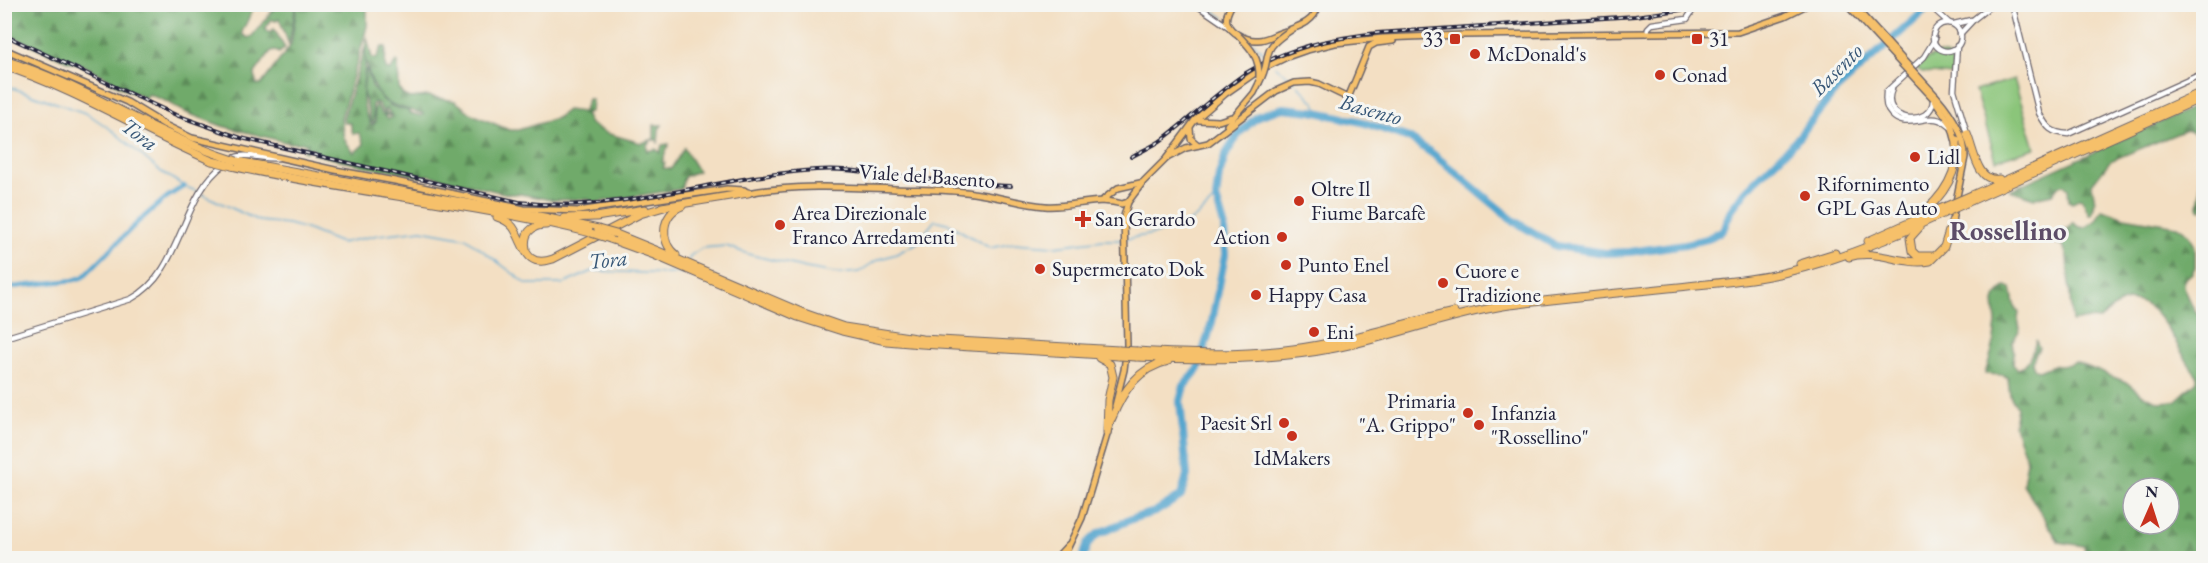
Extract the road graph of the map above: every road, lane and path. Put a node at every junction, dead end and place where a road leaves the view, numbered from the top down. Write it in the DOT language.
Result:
graph roads {
  1 [pos="1195,4"];
  2 [pos="1232,4"];
  3 [pos="1319,4"];
  4 [pos="1696,4"];
  5 [pos="1809,4"];
  6 [pos="1846,4"];
  7 [pos="1852,4"];
  8 [pos="1931,4"];
  9 [pos="1993,4"];
  10 [pos="2012,4"];
  11 [pos="1937,12"];
  12 [pos="1974,20"];
  13 [pos="1952,23"];
  14 [pos="1939,27"];
  15 [pos="1230,28"];
  16 [pos="1291,30"];
  17 [pos="1647,33"];
  18 [pos="1237,34"];
  19 [pos="1960,34"];
  20 [pos="1400,38"];
  21 [pos="1935,39"];
  22 [pos="1358,40"];
  23 [pos="1957,46"];
  24 [pos="1369,47"];
  25 [pos="4,49"];
  26 [pos="1943,52"];
  27 [pos="1924,57"];
  28 [pos="4,60"];
  29 [pos="1956,65"];
  30 [pos="4,66"];
  31 [pos="2204,73"];
  32 [pos="1259,83"];
  33 [pos="1895,84"];
  34 [pos="2204,91"];
  35 [pos="1934,97"];
  36 [pos="2204,97"];
  37 [pos="1236,113"];
  38 [pos="1195,120"];
  39 [pos="1190,127"];
  40 [pos="1223,131"];
  41 [pos="1955,133"];
  42 [pos="1962,137"];
  43 [pos="1198,145"];
  44 [pos="282,157"];
  45 [pos="1166,159"];
  46 [pos="235,164"];
  47 [pos="2016,174"];
  48 [pos="1143,182"];
  49 [pos="1125,187"];
  50 [pos="1115,191"];
  51 [pos="748,193"];
  52 [pos="1972,198"];
  53 [pos="1102,200"];
  54 [pos="1130,200"];
  55 [pos="1117,202"];
  56 [pos="687,203"];
  57 [pos="448,206"];
  58 [pos="664,207"];
  59 [pos="1936,214"];
  60 [pos="1124,216"];
  61 [pos="544,217"];
  62 [pos="1952,221"];
  63 [pos="1926,222"];
  64 [pos="1905,225"];
  65 [pos="567,227"];
  66 [pos="613,237"];
  67 [pos="527,254"];
  68 [pos="1937,255"];
  69 [pos="673,260"];
  70 [pos="1827,261"];
  71 [pos="685,262"];
  72 [pos="1389,331"];
  73 [pos="4,338"];
  74 [pos="1025,351"];
  75 [pos="1136,354"];
  76 [pos="1180,356"];
  77 [pos="1112,418"];
  78 [pos="1107,433"];
  79 [pos="1069,544"];
  80 [pos="1056,558"];
  81 [pos="1063,558"];
  1 -- 15 [label="street"];
  2 -- 15 [label="main road"];
  3 -- 16 [label="main road"];
  4 -- 17 [label="street"];
  5 -- 17 [label="main road"];
  6 -- 35 [label="main road, bridge"];
  7 -- 35 [label="main road, bridge"];
  8 -- 11 [label="street"];
  9 -- 12 [label="street"];
  10 -- 31 [label="street"];
  11 -- 13 [label="street"];
  11 -- 14 [label="street"];
  12 -- 13 [label="street"];
  12 -- 19 [label="street"];
  13 -- 14 [label="street"];
  13 -- 19 [label="street"];
  14 -- 21 [label="street"];
  15 -- 18 [label="main road"];
  16 -- 18 [label="main road, bridge"];
  16 -- 32 [label="main road, bridge"];
  17 -- 20 [label="main road"];
  18 -- 32 [label="main road, bridge"];
  19 -- 23 [label="street"];
  20 -- 22 [label="main road"];
  20 -- 24 [label="main road"];
  21 -- 26 [label="street"];
  21 -- 27 [label="street"];
  22 -- 24 [label="main road"];
  22 -- 38 [label="main road"];
  23 -- 26 [label="street"];
  23 -- 29 [label="street"];
  24 -- 40 [label="main road"];
  25 -- 44 [label="main road, Viale del Basento"];
  26 -- 27 [label="street"];
  26 -- 29 [label="street"];
  27 -- 33 [label="street"];
  28 -- 46 [label="highway, bridge"];
  29 -- 42 [label="street"];
  30 -- 46 [label="highway, bridge"];
  32 -- 37 [label="main road"];
  33 -- 35 [label="street"];
  33 -- 41 [label="street"];
  34 -- 47 [label="highway"];
  35 -- 41 [label="main road"];
  35 -- 42 [label="main road"];
  36 -- 52 [label="highway"];
  37 -- 38 [label="main road"];
  37 -- 40 [label="main road"];
  38 -- 39 [label="main road"];
  39 -- 43 [label="main road"];
  39 -- 45 [label="main road"];
  40 -- 43 [label="main road"];
  41 -- 42 [label="main road"];
  42 -- 47 [label="highway"];
  42 -- 62 [label="main road"];
  42 -- 64 [label="highway"];
  43 -- 45 [label="main road"];
  44 -- 51 [label="main road, Viale del Basento"];
  44 -- 73 [label="street"];
  45 -- 48 [label="main road"];
  46 -- 57 [label="highway"];
  46 -- 61 [label="highway"];
  47 -- 52 [label="highway"];
  48 -- 49 [label="main road"];
  48 -- 54 [label="main road"];
  49 -- 50 [label="main road"];
  49 -- 54 [label="main road"];
  50 -- 53 [label="main road"];
  50 -- 55 [label="main road"];
  51 -- 53 [label="main road, Viale del Basento"];
  51 -- 56 [label="highway"];
  52 -- 59 [label="highway, bridge"];
  53 -- 55 [label="main road"];
  54 -- 55 [label="main road"];
  54 -- 60 [label="main road"];
  55 -- 60 [label="main road"];
  56 -- 58 [label="highway"];
  56 -- 71 [label="highway"];
  57 -- 65 [label="highway"];
  57 -- 67 [label="highway"];
  58 -- 61 [label="highway"];
  58 -- 67 [label="highway"];
  59 -- 63 [label="highway"];
  59 -- 64 [label="highway"];
  60 -- 77 [label="main road"];
  61 -- 66 [label="highway, bridge"];
  62 -- 68 [label="highway"];
  63 -- 68 [label="highway"];
  63 -- 70 [label="highway"];
  64 -- 72 [label="highway"];
  65 -- 66 [label="highway, bridge"];
  65 -- 67 [label="highway"];
  66 -- 69 [label="highway"];
  68 -- 70 [label="highway"];
  69 -- 71 [label="highway"];
  69 -- 74 [label="highway"];
  70 -- 72 [label="highway"];
  71 -- 75 [label="highway, bridge"];
  72 -- 76 [label="highway"];
  74 -- 75 [label="highway, bridge"];
  74 -- 78 [label="highway"];
  75 -- 76 [label="highway"];
  76 -- 77 [label="highway"];
  77 -- 78 [label="main road"];
  78 -- 79 [label="main road"];
  79 -- 80 [label="main road"];
  79 -- 81 [label="main road"];
}
